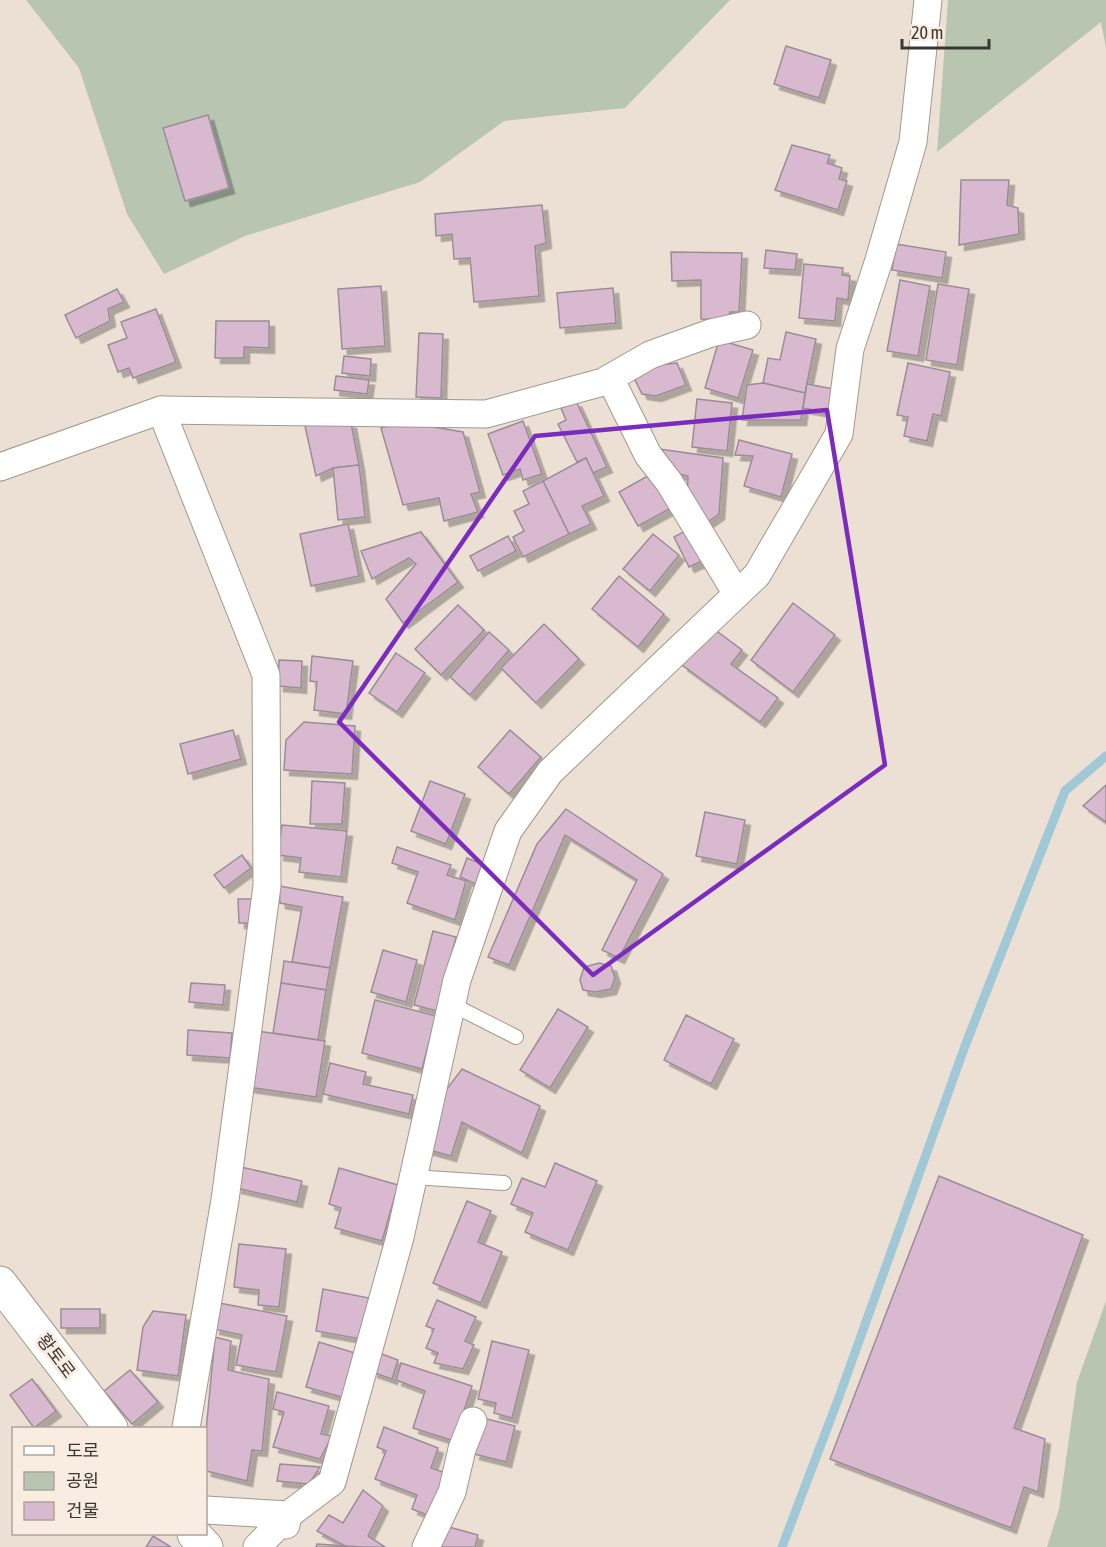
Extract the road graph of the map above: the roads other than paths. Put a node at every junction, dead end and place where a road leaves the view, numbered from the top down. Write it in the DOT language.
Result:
graph roads {
  1 [pos="928,0"];
  2 [pos="747,325"];
  3 [pos="610,378"];
  4 [pos="161,410"];
  5 [pos="0,467"];
  6 [pos="737,594"];
  7 [pos="451,1004"];
  8 [pos="516,1037"];
  9 [pos="413,1177"];
  10 [pos="504,1183"];
  11 [pos="0,1283"];
  12 [pos="473,1421"];
  13 [pos="110,1427"];
  14 [pos="186,1427"];
  15 [pos="207,1510"];
  16 [pos="288,1515"];
  17 [pos="196,1535"];
  18 [pos="206,1547"];
  19 [pos="257,1547"];
  20 [pos="281,1547"];
  21 [pos="426,1547"];
  1 -- 6 [label="street"];
  2 -- 3 [label="street"];
  3 -- 4 [label="street"];
  3 -- 6 [label="street"];
  4 -- 5 [label="street"];
  4 -- 14 [label="street"];
  6 -- 7 [label="street"];
  7 -- 8 [label="lane"];
  7 -- 9 [label="street"];
  9 -- 10 [label="lane"];
  9 -- 16 [label="street"];
  11 -- 13 [label="main road, 황토로"];
  12 -- 21 [label="street"];
  15 -- 16 [label="street"];
  16 -- 19 [label="street"];
  16 -- 20 [label="street"];
  17 -- 18 [label="main road"];
}
